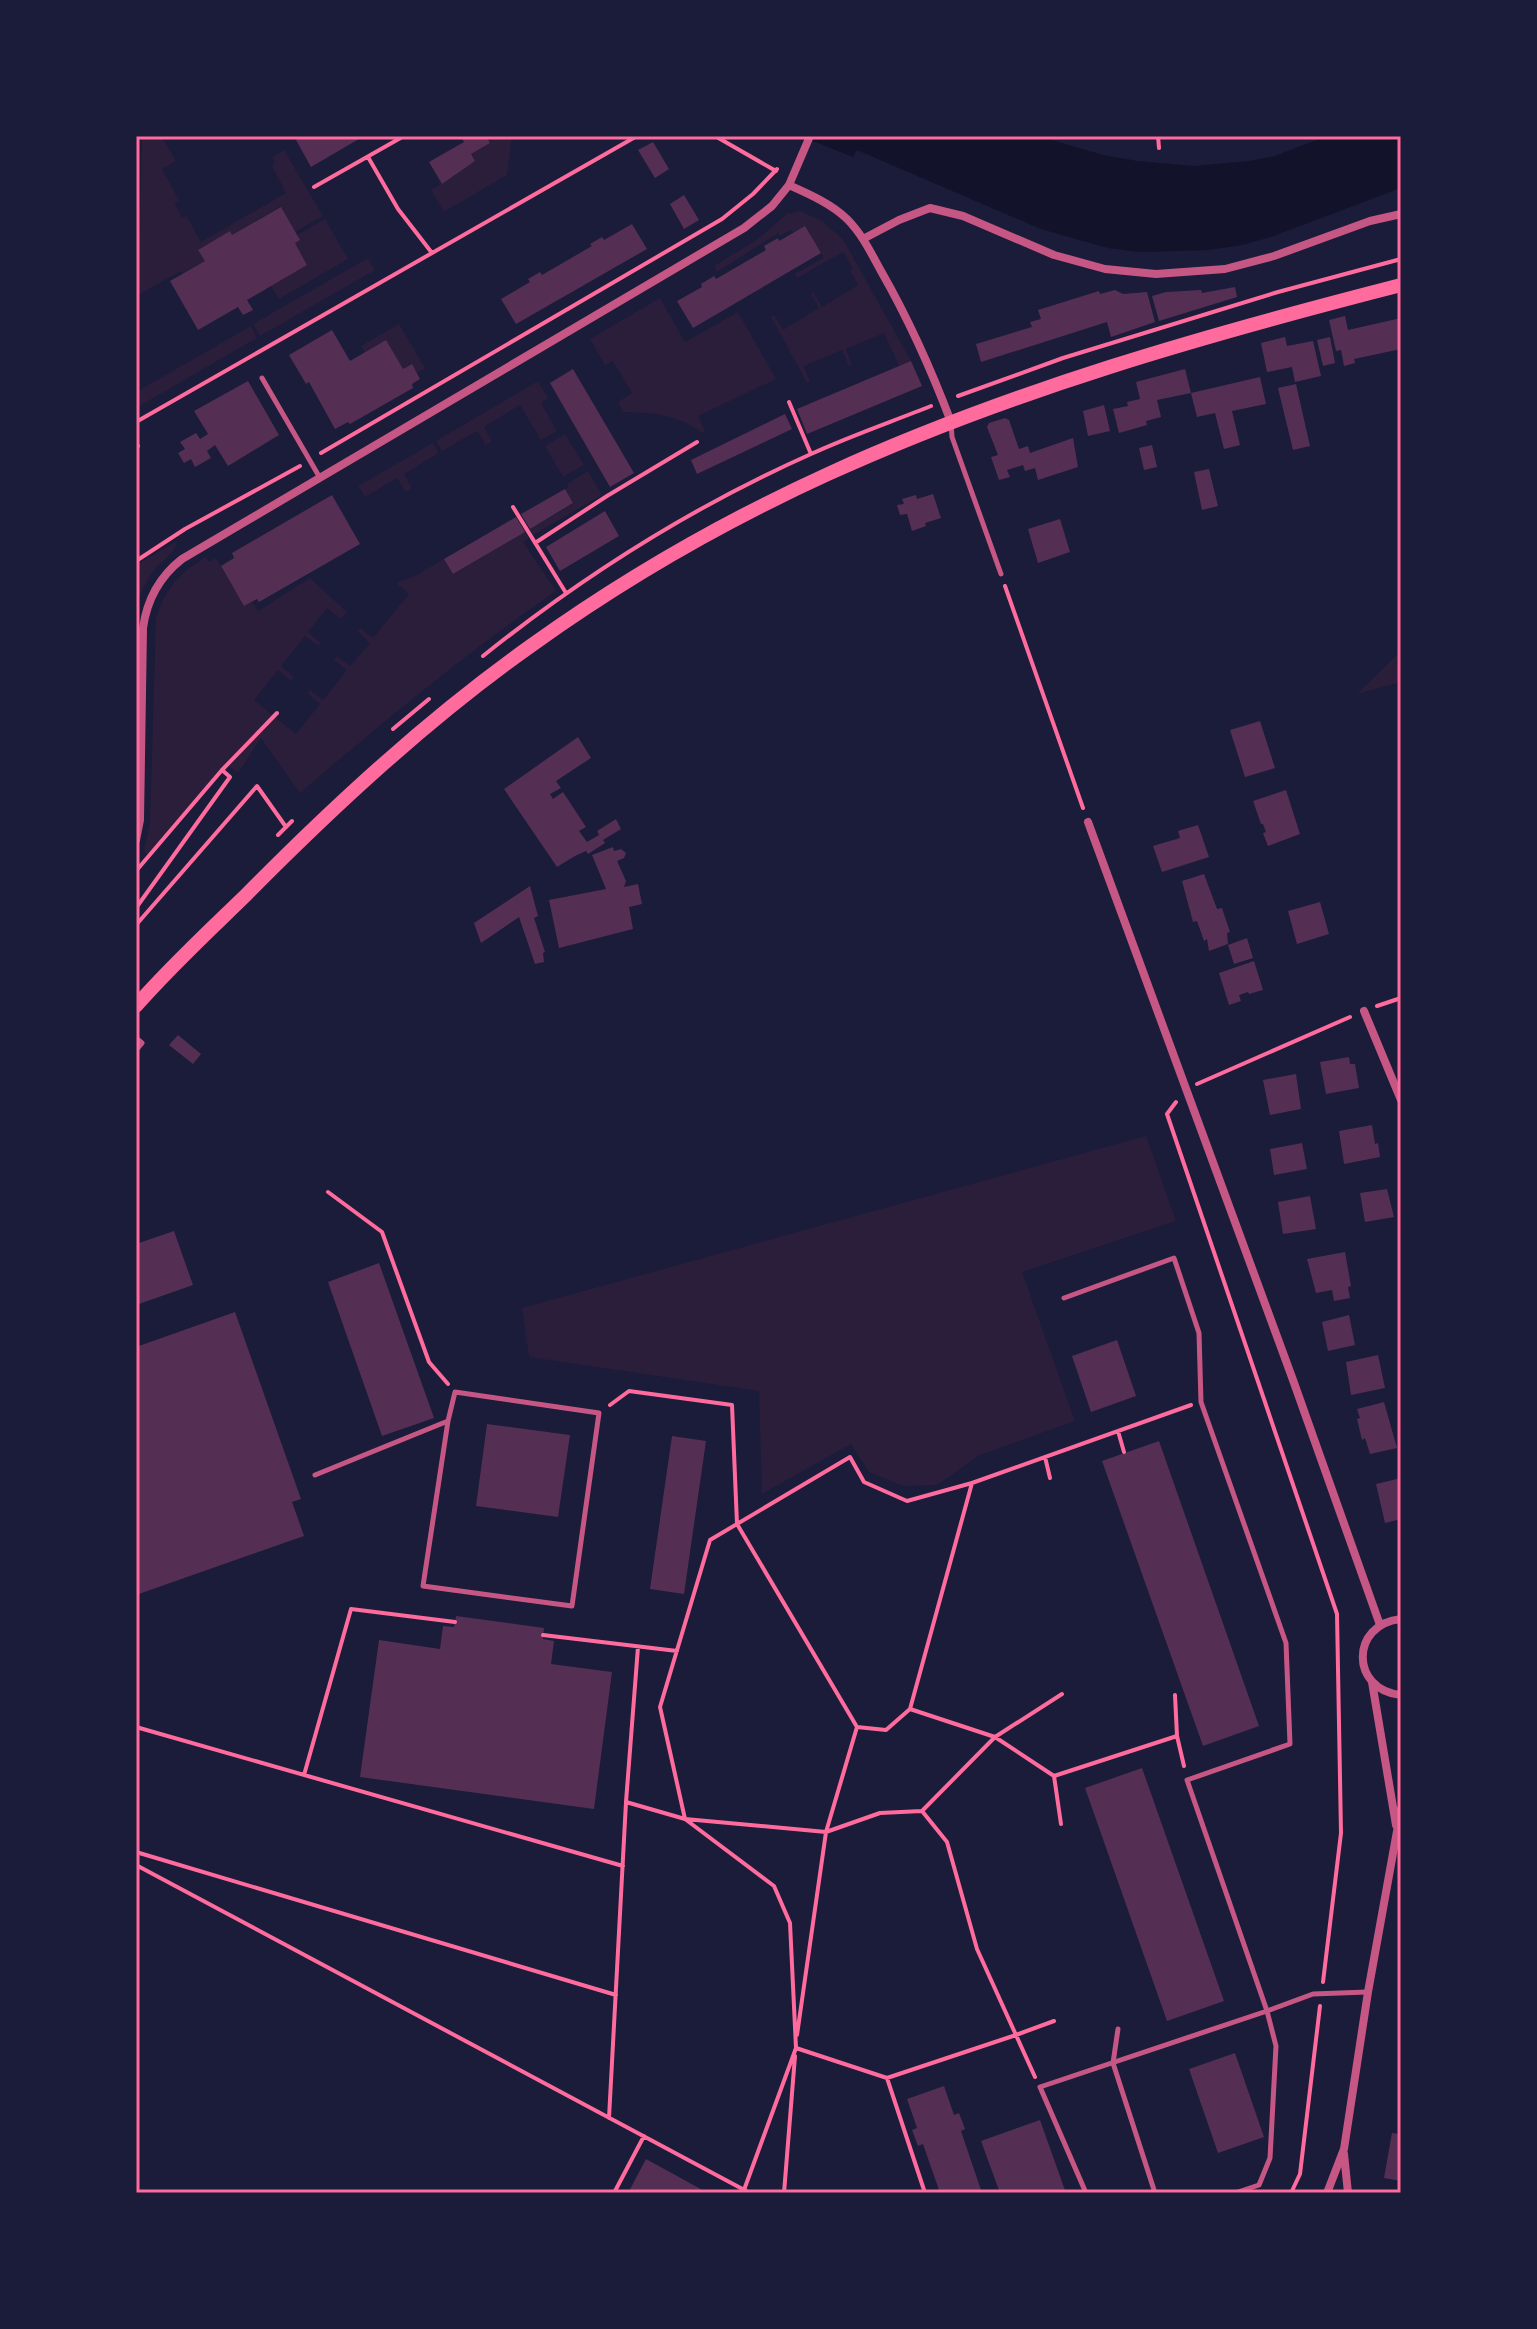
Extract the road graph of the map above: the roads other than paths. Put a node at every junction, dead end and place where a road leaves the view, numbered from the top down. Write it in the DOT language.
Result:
graph roads {
  1 [pos="810,136"];
  2 [pos="789,185"];
  3 [pos="1401,214"];
  4 [pos="863,239"];
  5 [pos="1401,285"];
  6 [pos="262,378"];
  7 [pos="951,422"];
  8 [pos="320,478"];
  9 [pos="1001,574"];
  10 [pos="1088,822"];
  11 [pos="136,840"];
  12 [pos="136,1006"];
  13 [pos="1364,1011"];
  14 [pos="136,1038"];
  15 [pos="136,1050"];
  16 [pos="1401,1100"];
  17 [pos="1064,1298"];
  18 [pos="448,1421"];
  19 [pos="315,1475"];
  20 [pos="1401,1619"];
  21 [pos="1380,1625"];
  22 [pos="1372,1682"];
  23 [pos="1401,1695"];
  24 [pos="1401,1809"];
  25 [pos="1397,1833"];
  26 [pos="1368,1992"];
  27 [pos="1267,2011"];
  28 [pos="1118,2029"];
  29 [pos="1113,2063"];
  30 [pos="1344,2149"];
  31 [pos="1086,2193"];
  32 [pos="1155,2193"];
  33 [pos="1235,2193"];
  34 [pos="1327,2193"];
  35 [pos="1348,2193"];
  1 -- 2 [label="street"];
  2 -- 4 [label="street"];
  2 -- 8 [label="street"];
  3 -- 4 [label="street"];
  4 -- 7 [label="street"];
  5 -- 7 [label="main road"];
  6 -- 8 [label="lane"];
  7 -- 9 [label="lane"];
  7 -- 12 [label="main road"];
  8 -- 11 [label="street"];
  10 -- 21 [label="street"];
  13 -- 16 [label="street"];
  14 -- 15 [label="lane"];
  17 -- 27 [label="lane"];
  18 -- 18 [label="lane"];
  18 -- 19 [label="lane"];
  20 -- 21 [label="street"];
  21 -- 22 [label="street"];
  22 -- 23 [label="street"];
  22 -- 25 [label="street"];
  24 -- 25 [label="street"];
  25 -- 26 [label="street"];
  26 -- 27 [label="lane"];
  26 -- 30 [label="street"];
  27 -- 29 [label="lane"];
  27 -- 33 [label="lane"];
  28 -- 29 [label="lane"];
  29 -- 31 [label="lane"];
  29 -- 32 [label="lane"];
  30 -- 34 [label="street"];
  30 -- 35 [label="street"];
}
